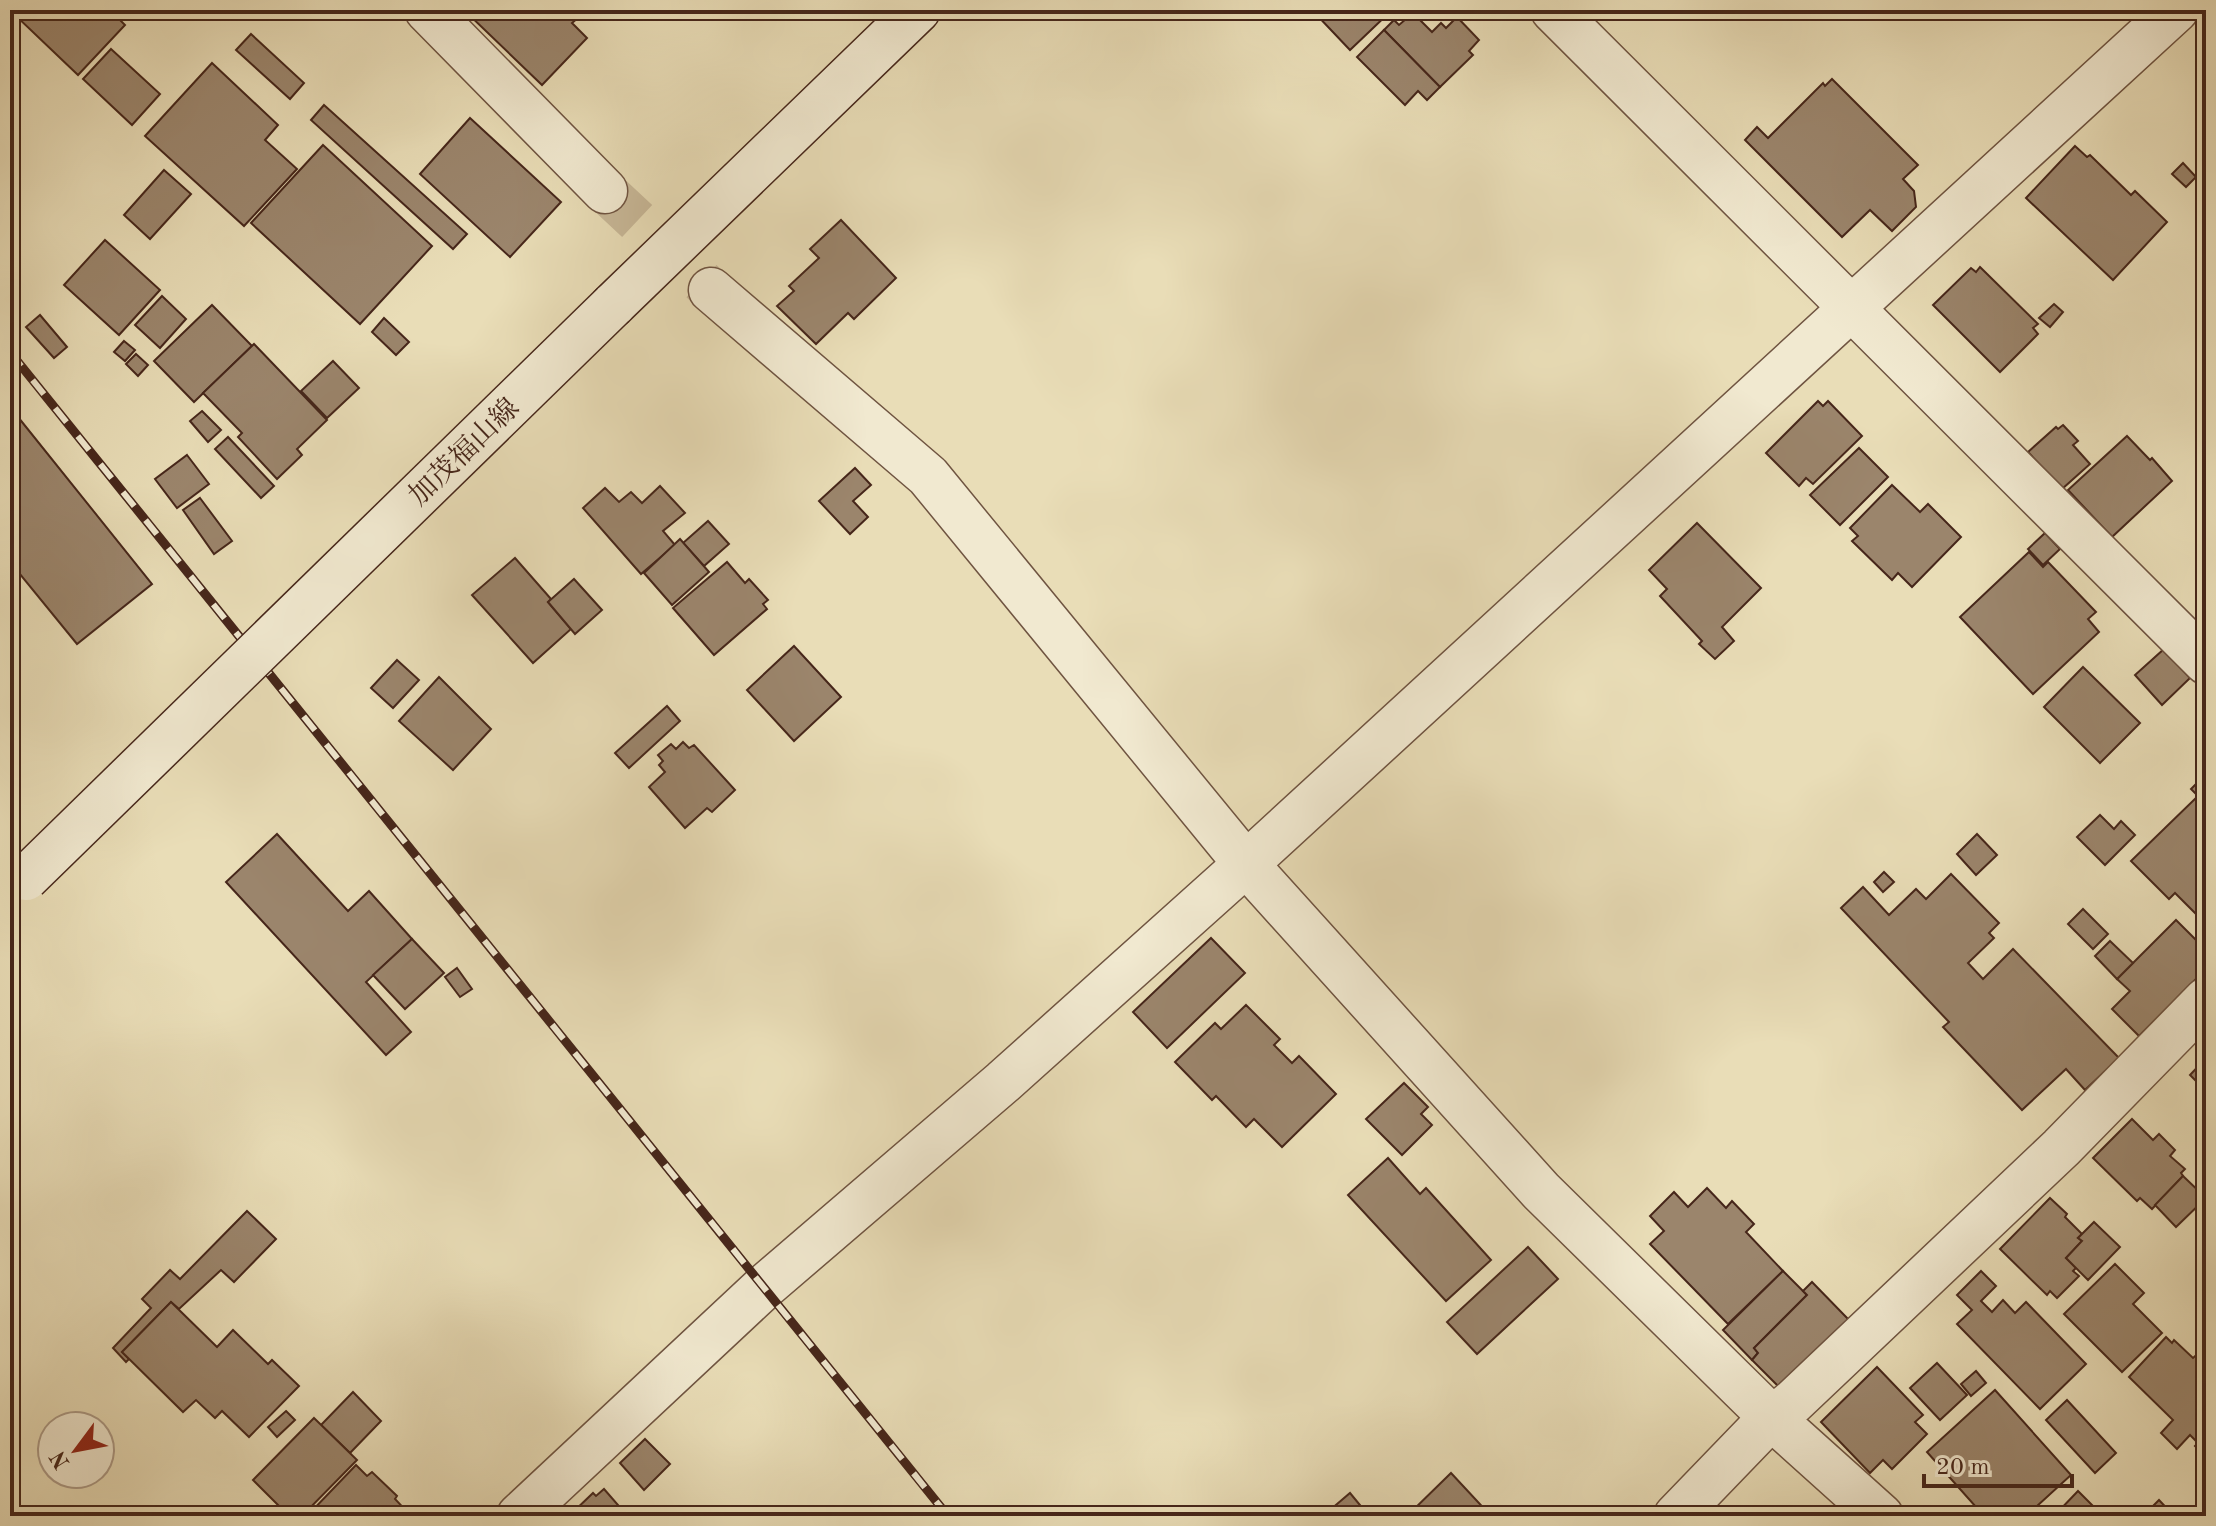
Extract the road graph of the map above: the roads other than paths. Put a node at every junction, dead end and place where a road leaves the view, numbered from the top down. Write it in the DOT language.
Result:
graph roads {
  1 [pos="427,10"];
  2 [pos="918,10"];
  3 [pos="1553,10"];
  4 [pos="2176,10"];
  5 [pos="605,191"];
  6 [pos="711,290"];
  7 [pos="1852,307"];
  8 [pos="2206,662"];
  9 [pos="1246,864"];
  10 [pos="18,885"];
  11 [pos="2206,1000"];
  12 [pos="1773,1419"];
  13 [pos="519,1516"];
  14 [pos="1676,1516"];
  15 [pos="1881,1516"];
  1 -- 5 [label="street"];
  2 -- 10 [label="street, 加茂福山線, bridge"];
  3 -- 7 [label="street"];
  4 -- 7 [label="street"];
  6 -- 9 [label="street"];
  7 -- 8 [label="street"];
  7 -- 9 [label="street"];
  9 -- 12 [label="street"];
  9 -- 13 [label="street"];
  11 -- 12 [label="street"];
  12 -- 14 [label="street"];
  12 -- 15 [label="street"];
}
